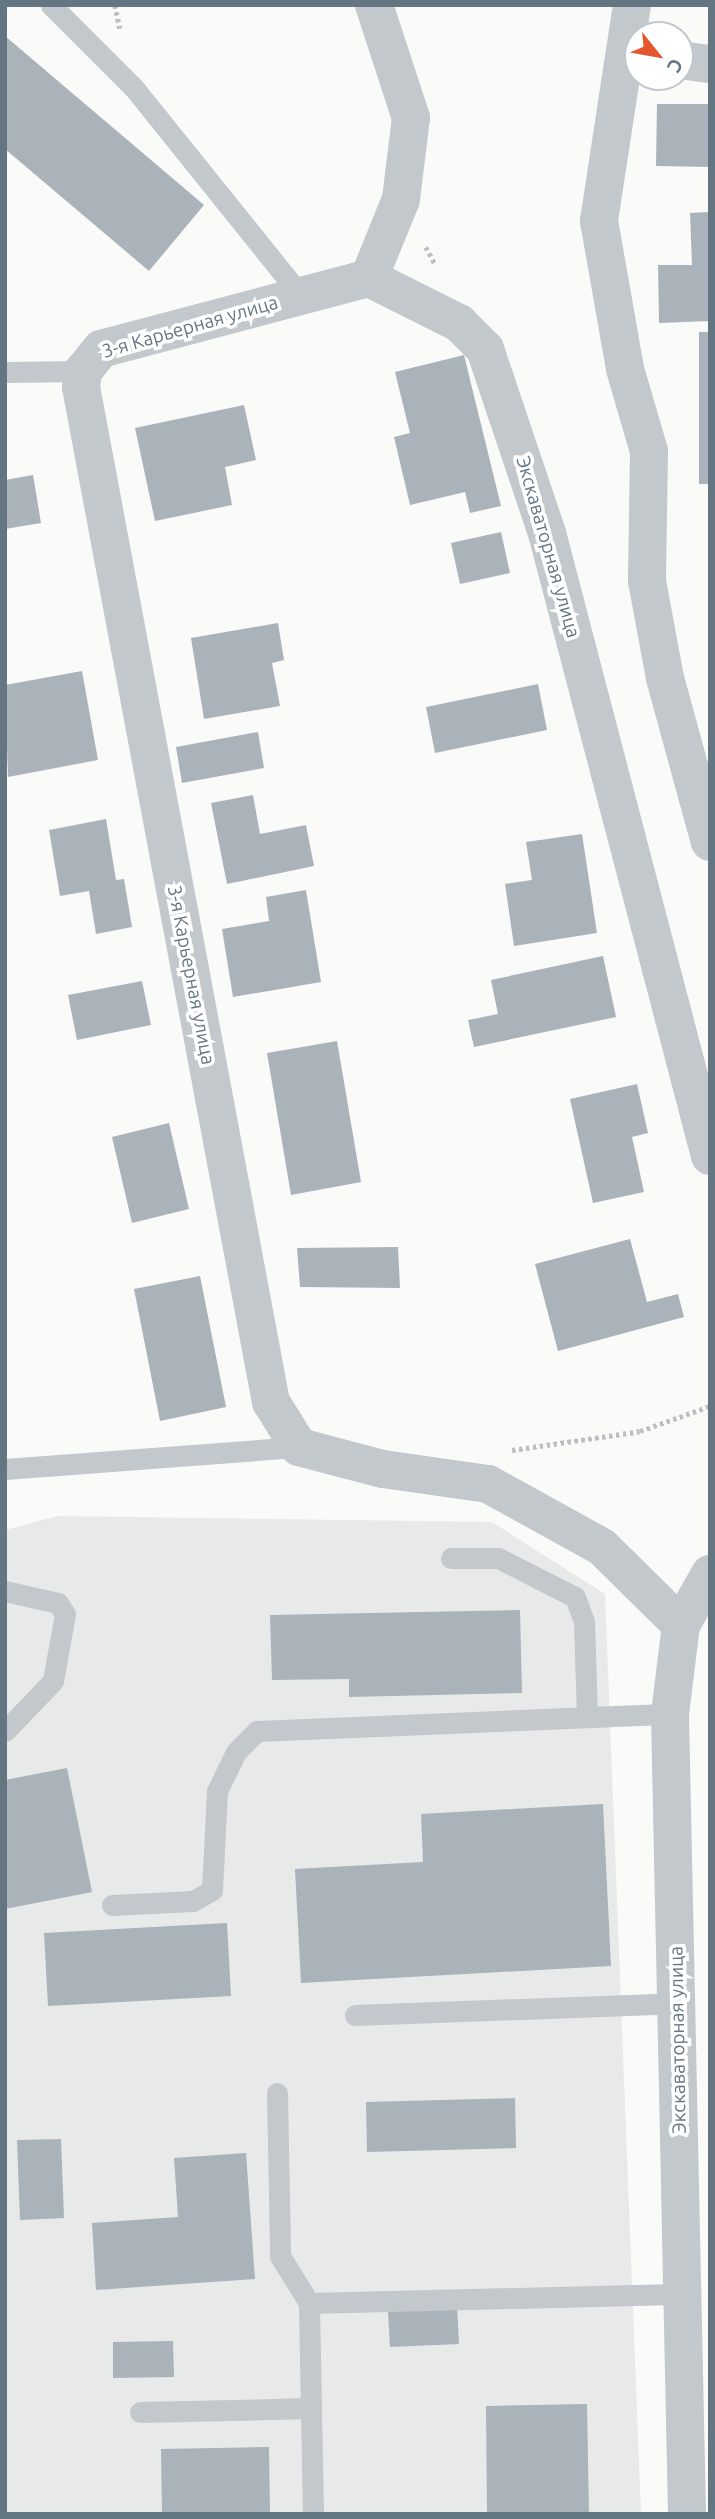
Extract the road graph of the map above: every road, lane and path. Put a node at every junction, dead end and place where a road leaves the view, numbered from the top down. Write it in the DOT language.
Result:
graph roads {
  1 [pos="51,5"];
  2 [pos="374,5"];
  3 [pos="624,91"];
  4 [pos="369,278"];
  5 [pos="301,296"];
  6 [pos="83,370"];
  7 [pos="5,372"];
  8 [pos="710,842"];
  9 [pos="710,1156"];
  10 [pos="710,1406"];
  11 [pos="299,1447"];
  12 [pos="504,1451"];
  13 [pos="5,1469"];
  14 [pos="451,1558"];
  15 [pos="710,1574"];
  16 [pos="5,1591"];
  17 [pos="681,1625"];
  18 [pos="670,1714"];
  19 [pos="587,1717"];
  20 [pos="5,1731"];
  21 [pos="112,1905"];
  22 [pos="677,2003"];
  23 [pos="355,2015"];
  24 [pos="277,2093"];
  25 [pos="685,2294"];
  26 [pos="309,2303"];
  27 [pos="311,2408"];
  28 [pos="139,2412"];
  29 [pos="313,2514"];
  30 [pos="687,2514"];
  1 -- 5 [label="lane"];
  2 -- 4 [label="street"];
  3 -- 8 [label="street"];
  4 -- 5 [label="street, 3-я Карьерная улица"];
  4 -- 9 [label="street, Экскаваторная улица"];
  5 -- 6 [label="street, 3-я Карьерная улица"];
  6 -- 7 [label="lane"];
  6 -- 11 [label="street, 3-я Карьерная улица"];
  10 -- 12 [label="path"];
  11 -- 13 [label="lane"];
  11 -- 17 [label="street"];
  14 -- 19 [label="lane"];
  15 -- 17 [label="street, Экскаваторная улица"];
  16 -- 20 [label="lane"];
  17 -- 18 [label="street, Экскаваторная улица"];
  18 -- 19 [label="lane"];
  18 -- 22 [label="street, Экскаваторная улица"];
  19 -- 21 [label="lane"];
  22 -- 23 [label="lane"];
  22 -- 25 [label="street, Экскаваторная улица"];
  24 -- 26 [label="lane"];
  25 -- 26 [label="lane"];
  25 -- 30 [label="street, Экскаваторная улица"];
  26 -- 27 [label="lane"];
  27 -- 28 [label="lane"];
  27 -- 29 [label="lane"];
}
